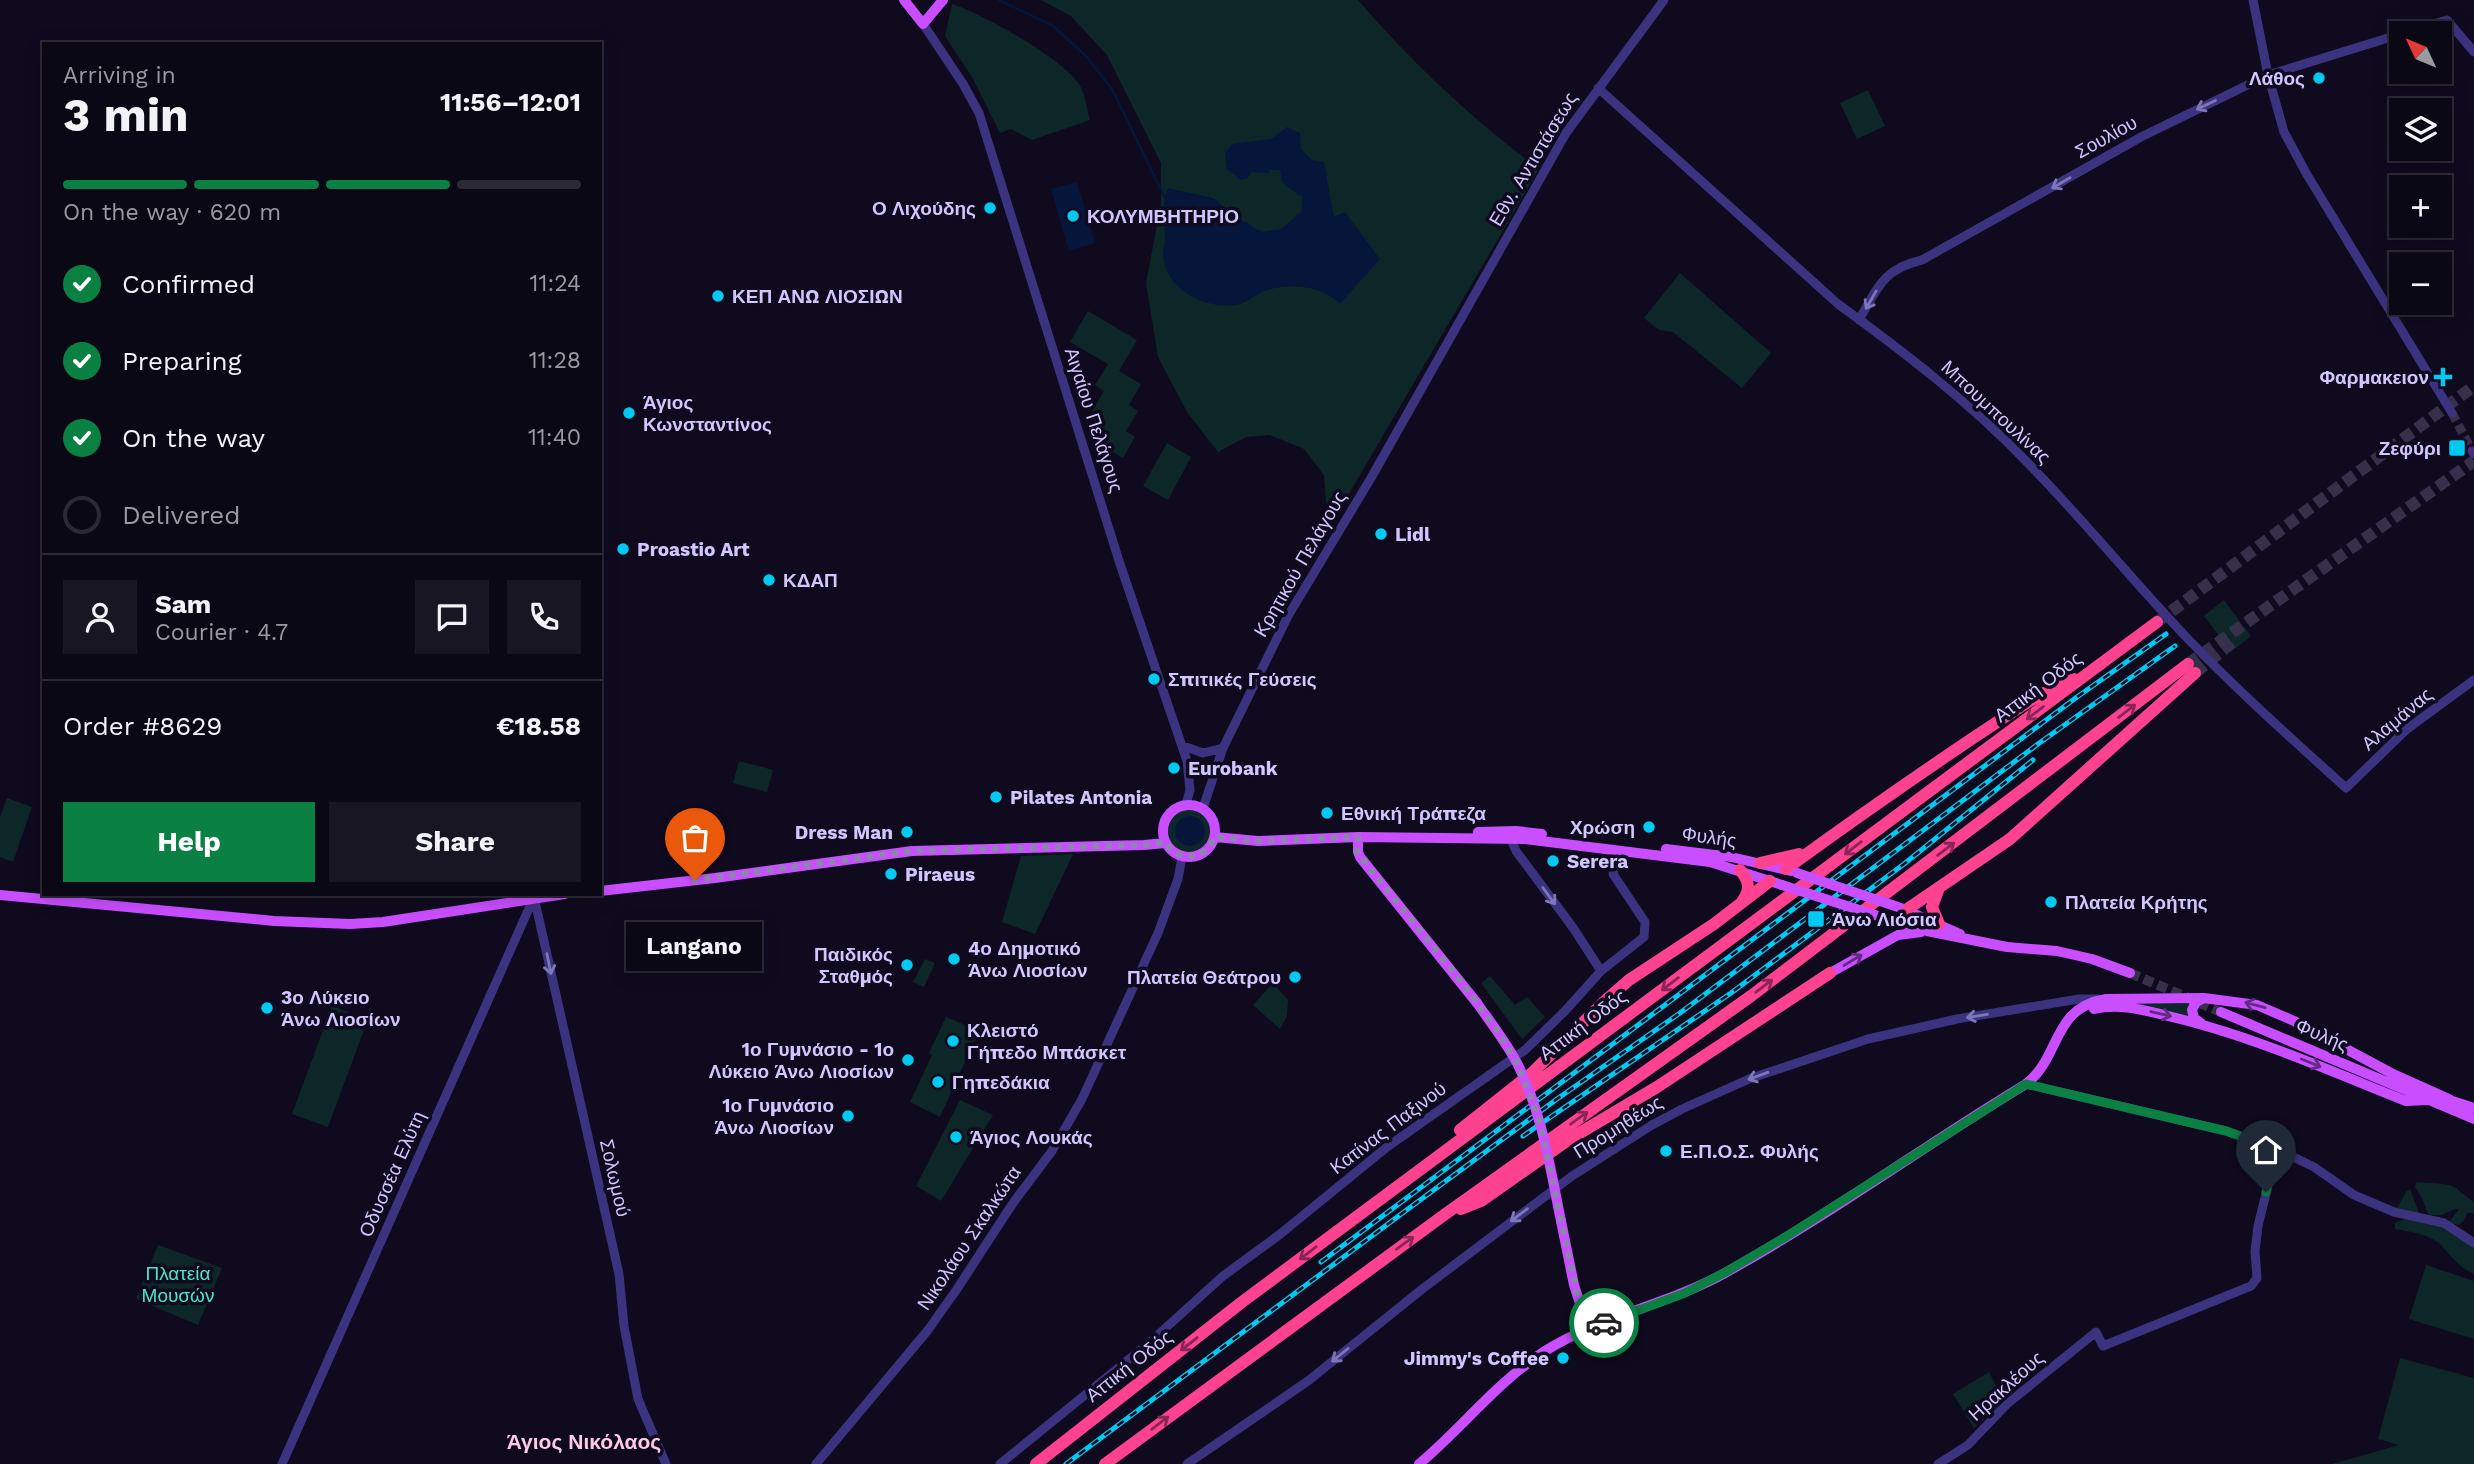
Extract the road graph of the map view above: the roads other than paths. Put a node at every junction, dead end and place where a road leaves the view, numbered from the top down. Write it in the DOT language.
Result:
graph roads {
  1 [pos="904,0"];
  2 [pos="943,0"];
  3 [pos="1664,0"];
  4 [pos="2253,0"];
  5 [pos="923,24"];
  6 [pos="2452,26"];
  7 [pos="2389,37"];
  8 [pos="2474,52"];
  9 [pos="2267,75"];
  10 [pos="1598,88"];
  11 [pos="1859,320"];
  12 [pos="1444,345"];
  13 [pos="2452,413"];
  14 [pos="2157,622"];
  15 [pos="2090,672"];
  16 [pos="2474,680"];
  17 [pos="1182,746"];
  18 [pos="1223,748"];
  19 [pos="2346,788"];
  20 [pos="1186,804"];
  21 [pos="1203,808"];
  22 [pos="1515,835"];
  23 [pos="1215,837"];
  24 [pos="1358,837"];
  25 [pos="1165,842"];
  26 [pos="1819,845"];
  27 [pos="1628,852"];
  28 [pos="1182,857"];
  29 [pos="1760,863"];
  30 [pos="1740,870"];
  31 [pos="1792,871"];
  32 [pos="1776,883"];
  33 [pos="1941,885"];
  34 [pos="602,891"];
  35 [pos="0,895"];
  36 [pos="544,896"];
  37 [pos="534,897"];
  38 [pos="1740,903"];
  39 [pos="1902,909"];
  40 [pos="1896,921"];
  41 [pos="1933,928"];
  42 [pos="1876,946"];
  43 [pos="1601,971"];
  44 [pos="2130,972"];
  45 [pos="1830,973"];
  46 [pos="2204,998"];
  47 [pos="2106,999"];
  48 [pos="2221,1012"];
  49 [pos="2201,1023"];
  50 [pos="2057,1040"];
  51 [pos="2026,1084"];
  52 [pos="2409,1090"];
  53 [pos="2449,1099"];
  54 [pos="2428,1100"];
  55 [pos="2474,1108"];
  56 [pos="2474,1119"];
  57 [pos="2277,1149"];
  58 [pos="1363,1212"];
  59 [pos="1444,1215"];
  60 [pos="2474,1243"];
  61 [pos="1588,1328"];
  62 [pos="282,1464"];
  63 [pos="666,1464"];
  64 [pos="816,1464"];
  65 [pos="1000,1464"];
  66 [pos="1036,1464"];
  67 [pos="1105,1464"];
  68 [pos="1187,1464"];
  69 [pos="1419,1464"];
  70 [pos="1938,1464"];
  1 -- 5 [label="main road, Αιγαίου Πελάγους"];
  2 -- 5 [label="main road"];
  3 -- 10 [label="street, Εθν. Αντιστάσεως"];
  4 -- 9 [label="street"];
  5 -- 17 [label="street, Αιγαίου Πελάγους"];
  6 -- 8 [label="street, Σουλίου"];
  7 -- 9 [label="street, Σουλίου"];
  9 -- 11 [label="street, Σουλίου, one-way"];
  9 -- 13 [label="street"];
  10 -- 11 [label="street, Μπουμπουλίνας"];
  10 -- 12 [label="street, Εθν. Αντιστάσεως"];
  11 -- 19 [label="street, Μπουμπουλίνας"];
  12 -- 18 [label="street, Κρητικού Πελάγους"];
  14 -- 15 [label="highway, Αττική Οδός"];
  15 -- 26 [label="highway"];
  15 -- 58 [label="highway, Αττική Οδός, one-way"];
  16 -- 19 [label="street, Αλαμάνας"];
  17 -- 18 [label="street"];
  17 -- 20 [label="street, Αιγαίου Πελάγους"];
  18 -- 21 [label="street, Κρητικού Πελάγους"];
  20 -- 21 [label="main road"];
  20 -- 25 [label="main road"];
  21 -- 23 [label="main road"];
  22 -- 24 [label="main road, Φυλής"];
  22 -- 27 [label="main road, Φυλής"];
  22 -- 29 [label="main road, Φυλής"];
  22 -- 43 [label="street, one-way"];
  23 -- 24 [label="main road, Φυλής"];
  23 -- 28 [label="main road"];
  24 -- 61 [label="main road, bridge"];
  25 -- 28 [label="main road"];
  25 -- 34 [label="main road"];
  26 -- 29 [label="highway"];
  26 -- 31 [label="highway"];
  27 -- 30 [label="main road, Φυλής"];
  27 -- 43 [label="street, Κατίνας Παξινού"];
  28 -- 64 [label="street, Νικολάου Σκαλκώτα"];
  29 -- 31 [label="main road, Φυλής"];
  30 -- 32 [label="main road, Φυλής"];
  30 -- 38 [label="highway"];
  31 -- 32 [label="main road"];
  31 -- 39 [label="main road, Φυλής, bridge"];
  32 -- 38 [label="highway"];
  32 -- 40 [label="main road, Φυλής, bridge"];
  33 -- 39 [label="highway"];
  33 -- 41 [label="highway"];
  59 -- 33 [label="highway, one-way"];
  35 -- 37 [label="main road"];
  36 -- 37 [label="main road"];
  37 -- 62 [label="street, Οδυσσέα Ελύτη"];
  37 -- 63 [label="street, Σολωμού, one-way"];
  38 -- 58 [label="highway"];
  39 -- 40 [label="main road"];
  39 -- 41 [label="main road, Φυλής"];
  40 -- 41 [label="main road, Φυλής"];
  40 -- 42 [label="main road"];
  41 -- 42 [label="main road"];
  41 -- 44 [label="main road, Φυλής"];
  45 -- 42 [label="main road, one-way"];
  43 -- 65 [label="street, Κατίνας Παξινού"];
  45 -- 59 [label="highway"];
  46 -- 47 [label="main road"];
  46 -- 49 [label="main road"];
  53 -- 46 [label="main road, one-way"];
  47 -- 50 [label="main road"];
  47 -- 68 [label="street, Προμηθέως, one-way"];
  48 -- 52 [label="main road, Φυλής"];
  50 -- 49 [label="main road, one-way"];
  49 -- 54 [label="main road, one-way"];
  50 -- 51 [label="main road"];
  51 -- 57 [label="street"];
  51 -- 61 [label="main road"];
  52 -- 53 [label="main road, Φυλής"];
  52 -- 54 [label="main road, Φυλής"];
  53 -- 55 [label="main road, Φυλής"];
  54 -- 56 [label="main road, Φυλής"];
  57 -- 60 [label="street"];
  57 -- 70 [label="street, Ηρακλέους"];
  58 -- 66 [label="highway, Αττική Οδός, one-way"];
  67 -- 59 [label="highway, one-way"];
  61 -- 69 [label="main road"];
}
